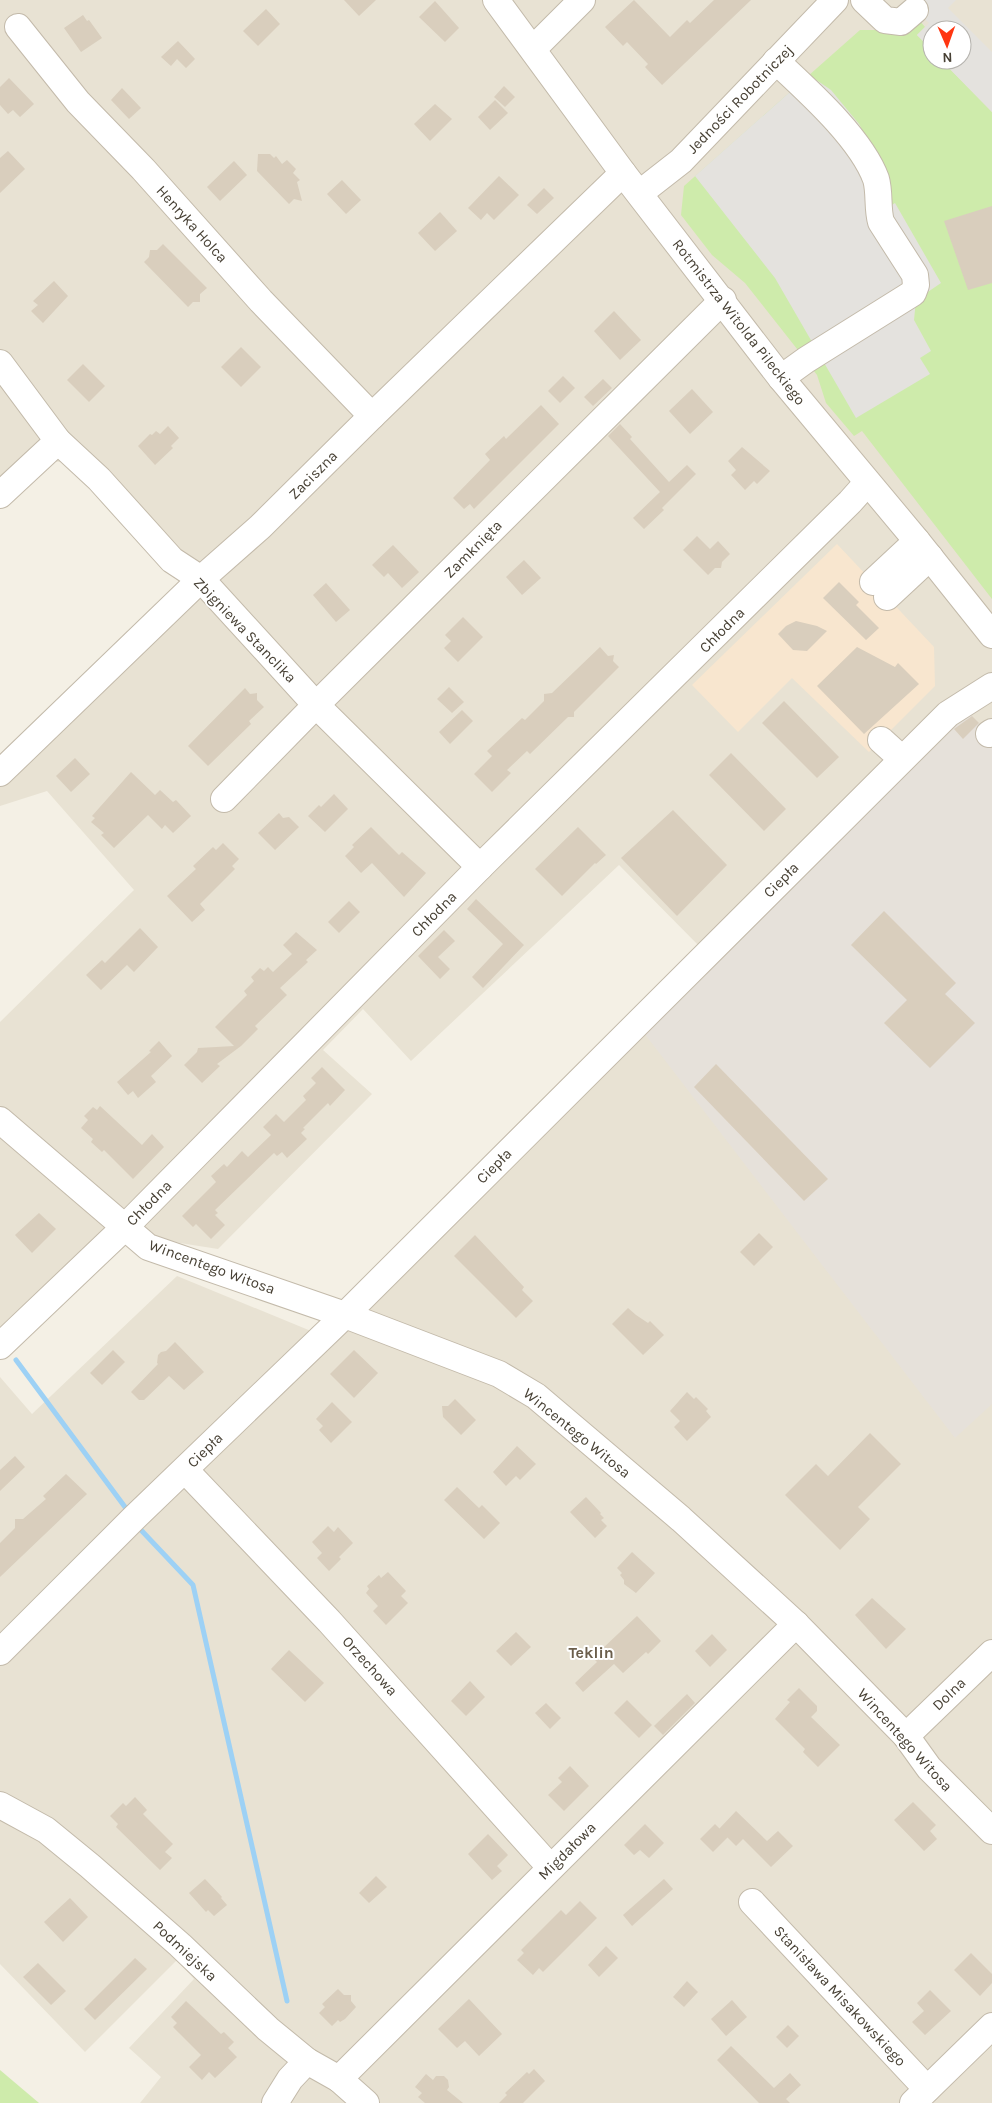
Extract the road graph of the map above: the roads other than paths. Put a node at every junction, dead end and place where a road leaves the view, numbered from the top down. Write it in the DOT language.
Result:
graph roads {
  1 [pos="496,0"];
  2 [pos="582,0"];
  3 [pos="835,0"];
  4 [pos="864,0"];
  5 [pos="915,10"];
  6 [pos="18,27"];
  7 [pos="533,49"];
  8 [pos="776,61"];
  9 [pos="624,173"];
  10 [pos="640,193"];
  11 [pos="723,300"];
  12 [pos="0,363"];
  13 [pos="782,378"];
  14 [pos="372,416"];
  15 [pos="58,440"];
  16 [pos="868,482"];
  17 [pos="0,495"];
  18 [pos="923,549"];
  19 [pos="201,580"];
  20 [pos="880,589"];
  21 [pos="992,635"];
  22 [pos="992,686"];
  23 [pos="316,705"];
  24 [pos="881,740"];
  25 [pos="902,760"];
  26 [pos="0,773"];
  27 [pos="224,799"];
  28 [pos="480,867"];
  29 [pos="0,1120"];
  30 [pos="126,1227"];
  31 [pos="345,1315"];
  32 [pos="0,1346"];
  33 [pos="185,1470"];
  34 [pos="796,1624"];
  35 [pos="0,1652"];
  36 [pos="992,1653"];
  37 [pos="906,1736"];
  38 [pos="0,1805"];
  39 [pos="992,1832"];
  40 [pos="550,1867"];
  41 [pos="752,1902"];
  42 [pos="992,2026"];
  43 [pos="307,2061"];
  44 [pos="340,2079"];
  45 [pos="920,2096"];
  46 [pos="275,2103"];
  47 [pos="366,2103"];
  1 -- 7 [label="street, Rotmistrza Witolda Pileckiego"];
  2 -- 7 [label="street"];
  3 -- 8 [label="street, Jedności Robotniczej"];
  4 -- 5 [label="street"];
  6 -- 14 [label="street, Henryka Holca"];
  7 -- 9 [label="street, Rotmistrza Witolda Pileckiego"];
  8 -- 10 [label="street, Jedności Robotniczej"];
  8 -- 13 [label="street"];
  9 -- 10 [label="street, Rotmistrza Witolda Pileckiego"];
  9 -- 14 [label="street, Zaciszna"];
  10 -- 11 [label="street, Rotmistrza Witolda Pileckiego"];
  11 -- 13 [label="street, Rotmistrza Witolda Pileckiego"];
  11 -- 23 [label="street, Zamknięta"];
  12 -- 15 [label="street, Zbigniewa Stanclika"];
  13 -- 16 [label="street, Rotmistrza Witolda Pileckiego"];
  14 -- 19 [label="street, Zaciszna"];
  15 -- 17 [label="street"];
  15 -- 19 [label="street, Zbigniewa Stanclika"];
  16 -- 18 [label="street, Rotmistrza Witolda Pileckiego"];
  16 -- 28 [label="street, Chłodna"];
  18 -- 20 [label="street"];
  18 -- 21 [label="street, Rotmistrza Witolda Pileckiego"];
  19 -- 23 [label="street, Zbigniewa Stanclika"];
  19 -- 26 [label="street, Zaciszna"];
  22 -- 25 [label="street, Ciepła"];
  23 -- 27 [label="street, Zamknięta"];
  23 -- 28 [label="street, Zbigniewa Stanclika"];
  24 -- 25 [label="street"];
  25 -- 31 [label="street, Ciepła"];
  28 -- 30 [label="street, Chłodna"];
  29 -- 30 [label="street, Wincentego Witosa"];
  30 -- 31 [label="street, Wincentego Witosa"];
  30 -- 32 [label="street, Chłodna"];
  31 -- 33 [label="street, Ciepła"];
  31 -- 34 [label="street, Wincentego Witosa"];
  33 -- 35 [label="street, Ciepła"];
  33 -- 40 [label="street, Orzechowa"];
  34 -- 37 [label="street, Wincentego Witosa"];
  34 -- 40 [label="street, Migdałowa"];
  36 -- 37 [label="street, Dolna"];
  37 -- 39 [label="street, Wincentego Witosa"];
  38 -- 43 [label="street, Podmiejska"];
  40 -- 44 [label="street, Migdałowa"];
  41 -- 45 [label="street, Stanisława Misakowskiego"];
  42 -- 45 [label="street, Stanisława Misakowskiego"];
  43 -- 44 [label="street, Podmiejska"];
  43 -- 46 [label="street"];
  44 -- 47 [label="street, Podmiejska"];
}
